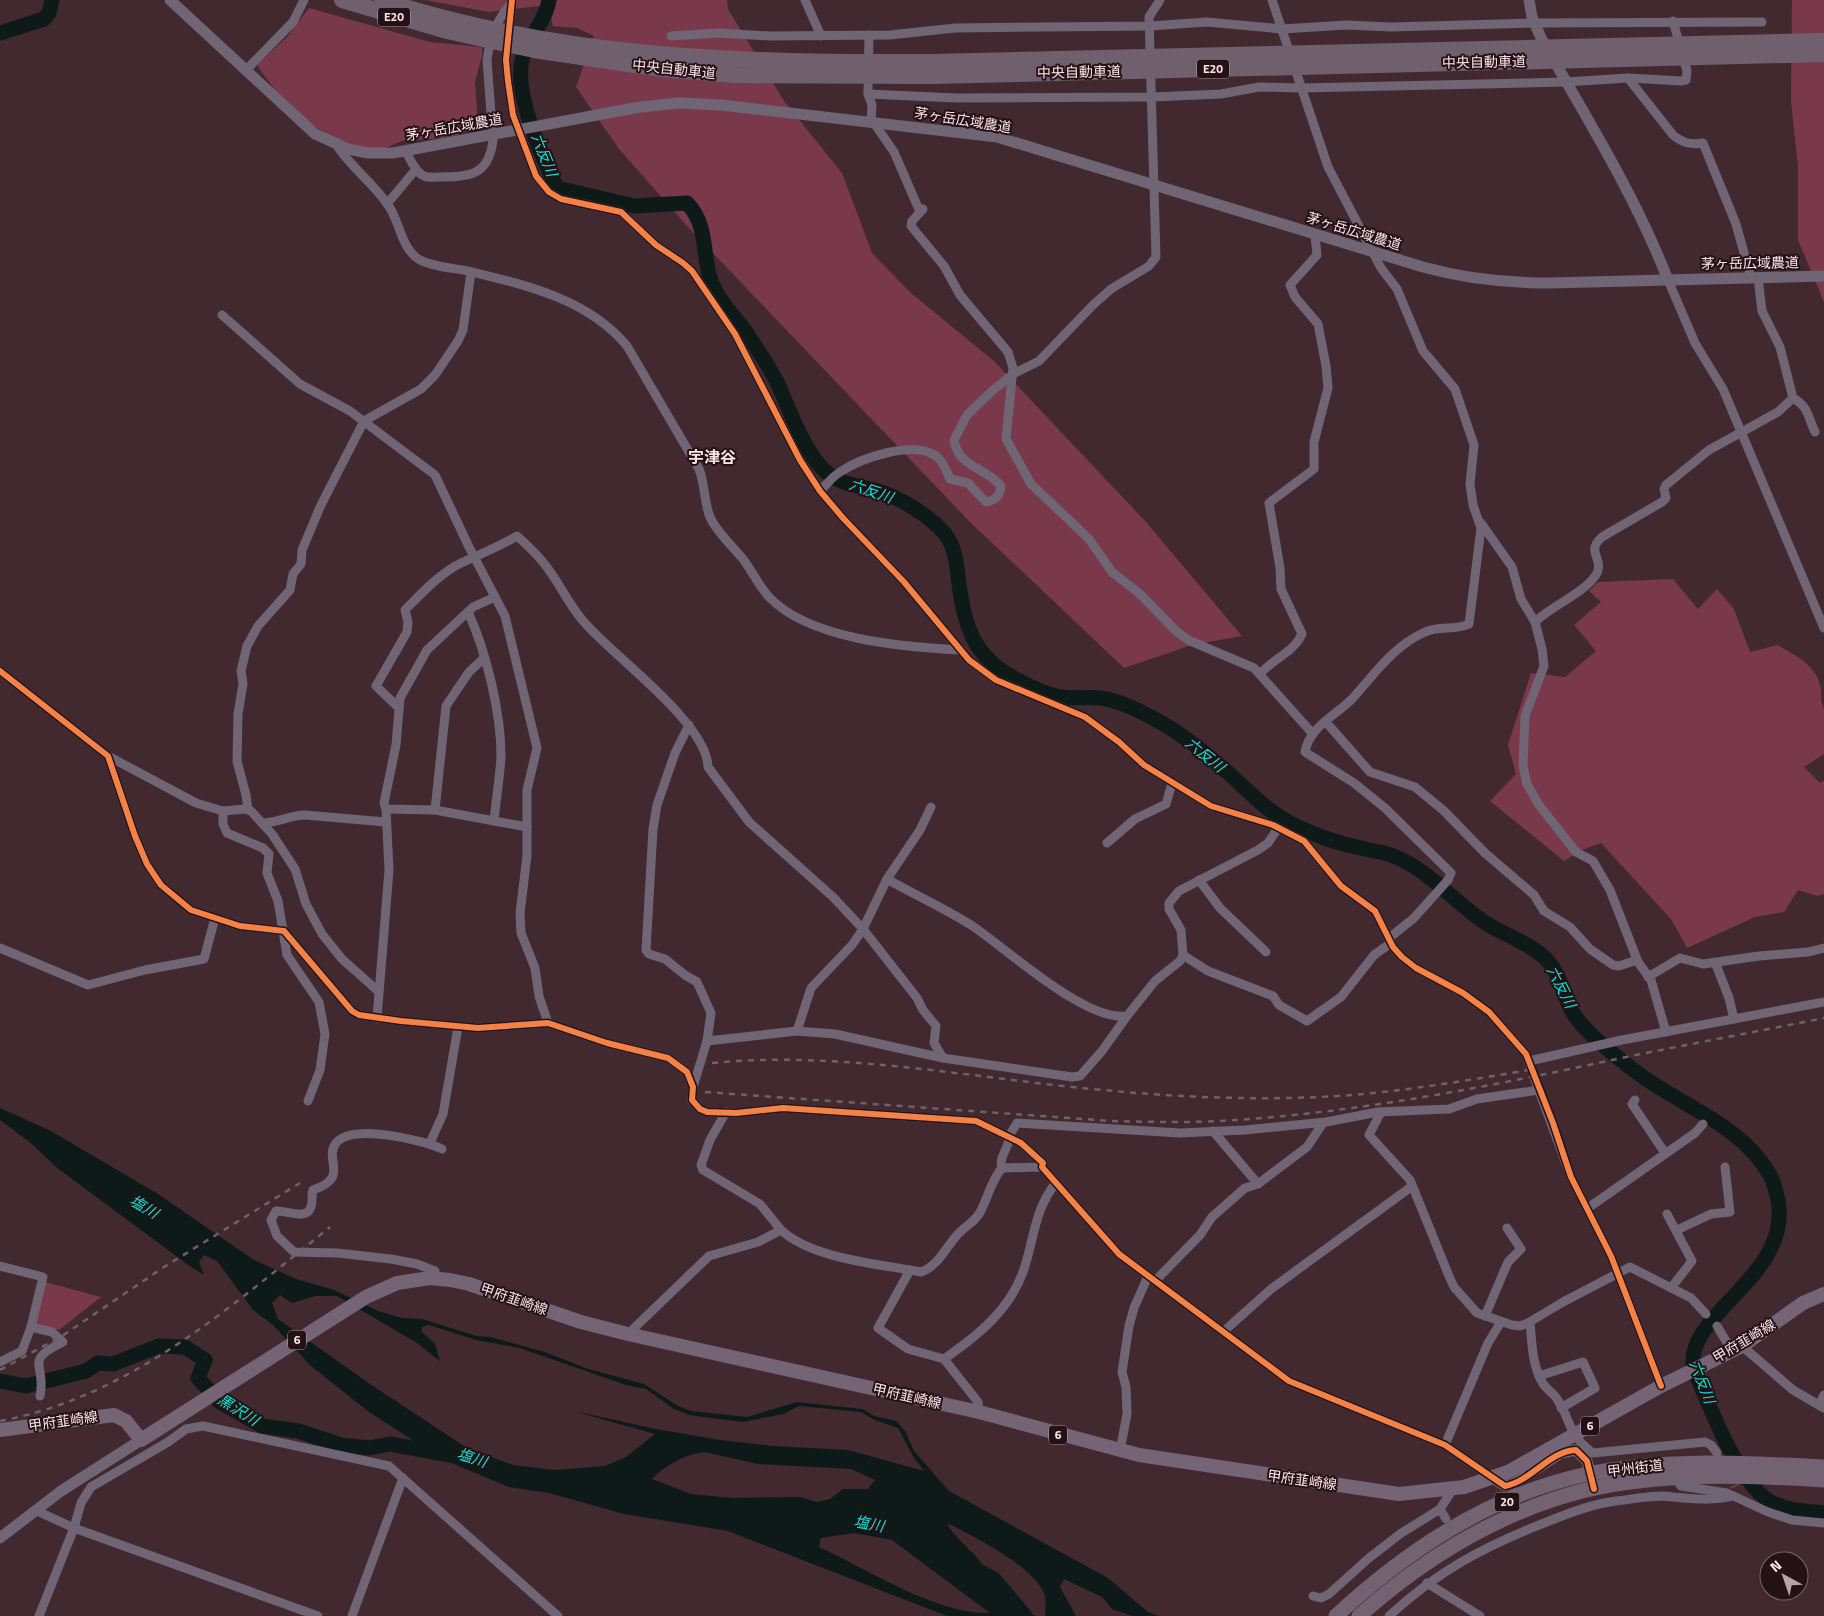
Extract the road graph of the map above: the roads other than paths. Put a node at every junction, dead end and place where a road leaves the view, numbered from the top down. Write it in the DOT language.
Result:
graph roads {
  1 [pos="170,0"];
  2 [pos="342,0"];
  3 [pos="382,0"];
  4 [pos="805,0"];
  5 [pos="1160,0"];
  6 [pos="1272,0"];
  7 [pos="1529,0"];
  8 [pos="304,2"];
  9 [pos="512,2"];
  10 [pos="1762,22"];
  11 [pos="1535,23"];
  12 [pos="449,25"];
  13 [pos="1674,25"];
  14 [pos="1282,29"];
  15 [pos="1151,30"];
  16 [pos="672,36"];
  17 [pos="821,36"];
  18 [pos="868,39"];
  19 [pos="1824,41"];
  20 [pos="1824,54"];
  21 [pos="604,55"];
  22 [pos="246,70"];
  23 [pos="1563,77"];
  24 [pos="1628,78"];
  25 [pos="1302,88"];
  26 [pos="1152,93"];
  27 [pos="868,94"];
  28 [pos="872,123"];
  29 [pos="336,144"];
  30 [pos="405,150"];
  31 [pos="416,169"];
  32 [pos="1156,185"];
  33 [pos="387,204"];
  34 [pos="1315,235"];
  35 [pos="1374,252"];
  36 [pos="471,272"];
  37 [pos="1824,276"];
  38 [pos="1754,278"];
  39 [pos="1668,280"];
  40 [pos="222,315"];
  41 [pos="1013,374"];
  42 [pos="1793,398"];
  43 [pos="364,421"];
  44 [pos="1741,431"];
  45 [pos="1815,432"];
  46 [pos="820,491"];
  47 [pos="1480,521"];
  48 [pos="474,558"];
  49 [pos="495,597"];
  50 [pos="468,612"];
  51 [pos="1535,622"];
  52 [pos="1824,628"];
  53 [pos="960,650"];
  54 [pos="484,658"];
  55 [pos="0,671"];
  56 [pos="1261,673"];
  57 [pos="399,708"];
  58 [pos="1325,721"];
  59 [pos="689,725"];
  60 [pos="1312,734"];
  61 [pos="108,756"];
  62 [pos="1172,783"];
  63 [pos="931,807"];
  64 [pos="386,809"];
  65 [pos="248,810"];
  66 [pos="435,810"];
  67 [pos="223,811"];
  68 [pos="494,821"];
  69 [pos="386,822"];
  70 [pos="262,823"];
  71 [pos="527,827"];
  72 [pos="1278,828"];
  73 [pos="1107,843"];
  74 [pos="887,879"];
  75 [pos="1199,880"];
  76 [pos="215,918"];
  77 [pos="863,929"];
  78 [pos="284,931"];
  79 [pos="1390,941"];
  80 [pos="0,948"];
  81 [pos="1824,948"];
  82 [pos="1266,952"];
  83 [pos="1183,955"];
  84 [pos="1637,960"];
  85 [pos="1715,962"];
  86 [pos="1648,977"];
  87 [pos="378,991"];
  88 [pos="1824,1002"];
  89 [pos="1127,1016"];
  90 [pos="377,1018"];
  91 [pos="1734,1020"];
  92 [pos="548,1023"];
  93 [pos="458,1027"];
  94 [pos="797,1031"];
  95 [pos="1666,1032"];
  96 [pos="707,1041"];
  97 [pos="943,1058"];
  98 [pos="1535,1080"];
  99 [pos="693,1086"];
  100 [pos="1539,1090"];
  101 [pos="1635,1100"];
  102 [pos="308,1101"];
  103 [pos="726,1112"];
  104 [pos="1381,1112"];
  105 [pos="1323,1122"];
  106 [pos="1703,1124"];
  107 [pos="1213,1131"];
  108 [pos="1009,1136"];
  109 [pos="430,1143"];
  110 [pos="442,1149"];
  111 [pos="1665,1153"];
  112 [pos="1042,1167"];
  113 [pos="1725,1167"];
  114 [pos="1002,1168"];
  115 [pos="1056,1182"];
  116 [pos="1258,1184"];
  117 [pos="1411,1187"];
  118 [pos="1588,1208"];
  119 [pos="1667,1214"];
  120 [pos="1508,1228"];
  121 [pos="781,1230"];
  122 [pos="1676,1230"];
  123 [pos="0,1266"];
  124 [pos="910,1270"];
  125 [pos="1617,1272"];
  126 [pos="432,1274"];
  127 [pos="1152,1279"];
  128 [pos="1671,1288"];
  129 [pos="1824,1294"];
  130 [pos="1706,1314"];
  131 [pos="1485,1316"];
  132 [pos="1501,1322"];
  133 [pos="1530,1322"];
  134 [pos="1717,1326"];
  135 [pos="31,1327"];
  136 [pos="1223,1332"];
  137 [pos="628,1334"];
  138 [pos="1737,1349"];
  139 [pos="944,1359"];
  140 [pos="0,1362"];
  141 [pos="1539,1376"];
  142 [pos="1661,1386"];
  143 [pos="1824,1395"];
  144 [pos="40,1396"];
  145 [pos="1821,1407"];
  146 [pos="1561,1408"];
  147 [pos="979,1412"];
  148 [pos="0,1430"];
  149 [pos="1573,1435"];
  150 [pos="141,1440"];
  151 [pos="1445,1445"];
  152 [pos="1120,1451"];
  153 [pos="147,1453"];
  154 [pos="1713,1458"];
  155 [pos="1824,1467"];
  156 [pos="1763,1470"];
  157 [pos="1590,1474"];
  158 [pos="403,1478"];
  159 [pos="1493,1478"];
  160 [pos="1675,1478"];
  161 [pos="1824,1480"];
  162 [pos="1453,1489"];
  163 [pos="1594,1489"];
  164 [pos="1734,1491"];
  165 [pos="1440,1509"];
  166 [pos="35,1510"];
  167 [pos="1446,1519"];
  168 [pos="1824,1522"];
  169 [pos="74,1528"];
  170 [pos="0,1538"];
  171 [pos="1427,1583"];
  172 [pos="1313,1596"];
  173 [pos="39,1616"];
  174 [pos="318,1616"];
  175 [pos="352,1616"];
  176 [pos="558,1616"];
  177 [pos="1336,1616"];
  178 [pos="1359,1616"];
  179 [pos="1389,1616"];
  180 [pos="1480,1616"];
  1 -- 22 [label="street, 茅ヶ岳広域農道"];
  2 -- 12 [label="highway, 中央自動車道 / E20"];
  3 -- 12 [label="highway, 中央自動車道 / E20"];
  4 -- 17 [label="street"];
  5 -- 15 [label="street"];
  6 -- 14 [label="street"];
  7 -- 11 [label="street"];
  8 -- 22 [label="street"];
  9 -- 31 [label="street"];
  9 -- 46 [label="street"];
  10 -- 13 [label="street"];
  11 -- 13 [label="street"];
  11 -- 14 [label="street"];
  11 -- 23 [label="street"];
  12 -- 21 [label="highway, 中央自動車道 / E20"];
  13 -- 24 [label="street"];
  14 -- 15 [label="street"];
  14 -- 25 [label="street"];
  15 -- 18 [label="street"];
  15 -- 26 [label="street"];
  16 -- 17 [label="street"];
  17 -- 18 [label="street"];
  18 -- 27 [label="street"];
  19 -- 21 [label="highway, 中央自動車道 / E20"];
  20 -- 21 [label="highway, 中央自動車道 / E20"];
  22 -- 29 [label="street, 茅ヶ岳広域農道"];
  23 -- 24 [label="street"];
  23 -- 25 [label="street"];
  23 -- 39 [label="street"];
  24 -- 38 [label="street"];
  25 -- 26 [label="street"];
  25 -- 35 [label="street"];
  26 -- 27 [label="street"];
  26 -- 32 [label="street"];
  27 -- 28 [label="street"];
  28 -- 30 [label="street, 茅ヶ岳広域農道"];
  28 -- 32 [label="street, 茅ヶ岳広域農道"];
  28 -- 41 [label="street"];
  29 -- 30 [label="street, 茅ヶ岳広域農道"];
  29 -- 33 [label="street"];
  30 -- 31 [label="street"];
  31 -- 33 [label="street"];
  32 -- 34 [label="street, 茅ヶ岳広域農道"];
  32 -- 41 [label="street"];
  33 -- 36 [label="street"];
  34 -- 35 [label="street, 茅ヶ岳広域農道"];
  34 -- 56 [label="street"];
  35 -- 39 [label="street, 茅ヶ岳広域農道"];
  35 -- 47 [label="street"];
  36 -- 43 [label="street"];
  36 -- 53 [label="street"];
  37 -- 38 [label="street, 茅ヶ岳広域農道"];
  38 -- 39 [label="street, 茅ヶ岳広域農道"];
  38 -- 42 [label="street"];
  39 -- 44 [label="street"];
  40 -- 43 [label="street"];
  41 -- 46 [label="street"];
  41 -- 56 [label="street"];
  42 -- 44 [label="street"];
  42 -- 45 [label="street"];
  43 -- 48 [label="street"];
  43 -- 65 [label="street"];
  44 -- 51 [label="street"];
  44 -- 52 [label="street"];
  46 -- 53 [label="street"];
  47 -- 51 [label="street"];
  47 -- 58 [label="street"];
  48 -- 49 [label="street"];
  48 -- 57 [label="street"];
  48 -- 59 [label="street"];
  49 -- 50 [label="street"];
  49 -- 71 [label="street"];
  50 -- 54 [label="street"];
  50 -- 57 [label="street"];
  51 -- 84 [label="street"];
  53 -- 62 [label="street"];
  54 -- 66 [label="street"];
  54 -- 68 [label="street"];
  55 -- 61 [label="street"];
  56 -- 60 [label="street"];
  57 -- 64 [label="street"];
  58 -- 60 [label="street"];
  58 -- 84 [label="street"];
  59 -- 77 [label="street"];
  59 -- 96 [label="street"];
  60 -- 79 [label="street"];
  61 -- 67 [label="street"];
  61 -- 76 [label="street"];
  62 -- 72 [label="street"];
  62 -- 73 [label="street"];
  63 -- 74 [label="street"];
  64 -- 66 [label="street"];
  64 -- 69 [label="street"];
  65 -- 67 [label="street"];
  65 -- 70 [label="street"];
  66 -- 68 [label="street"];
  67 -- 78 [label="street"];
  68 -- 71 [label="street"];
  69 -- 70 [label="street"];
  69 -- 87 [label="street"];
  70 -- 87 [label="street"];
  71 -- 92 [label="street"];
  72 -- 75 [label="street"];
  72 -- 79 [label="street"];
  74 -- 77 [label="street"];
  74 -- 89 [label="street"];
  75 -- 82 [label="street"];
  75 -- 83 [label="street"];
  76 -- 78 [label="street"];
  76 -- 80 [label="street"];
  77 -- 94 [label="street"];
  77 -- 97 [label="street"];
  78 -- 90 [label="street"];
  78 -- 102 [label="street"];
  79 -- 83 [label="street"];
  79 -- 95 [label="street"];
  81 -- 85 [label="street"];
  83 -- 89 [label="street"];
  84 -- 86 [label="street"];
  85 -- 86 [label="street"];
  85 -- 91 [label="street"];
  86 -- 95 [label="street"];
  87 -- 90 [label="street"];
  88 -- 91 [label="street"];
  89 -- 97 [label="street"];
  90 -- 93 [label="street"];
  91 -- 95 [label="street"];
  92 -- 93 [label="street"];
  92 -- 99 [label="street"];
  93 -- 109 [label="street"];
  94 -- 96 [label="street"];
  94 -- 97 [label="street"];
  96 -- 99 [label="street"];
  98 -- 100 [label="street"];
  99 -- 103 [label="street"];
  100 -- 104 [label="street"];
  100 -- 118 [label="street"];
  101 -- 111 [label="street"];
  103 -- 108 [label="street"];
  103 -- 121 [label="street"];
  104 -- 105 [label="street"];
  104 -- 117 [label="street"];
  105 -- 107 [label="street"];
  105 -- 116 [label="street"];
  106 -- 111 [label="street"];
  107 -- 108 [label="street"];
  107 -- 116 [label="street"];
  108 -- 112 [label="street"];
  108 -- 114 [label="street"];
  109 -- 110 [label="street"];
  109 -- 126 [label="street"];
  111 -- 118 [label="street"];
  112 -- 114 [label="street"];
  112 -- 115 [label="street"];
  113 -- 122 [label="street"];
  114 -- 124 [label="street"];
  115 -- 127 [label="street"];
  115 -- 139 [label="street"];
  116 -- 127 [label="street"];
  117 -- 131 [label="street"];
  117 -- 136 [label="street"];
  118 -- 125 [label="street"];
  119 -- 122 [label="street"];
  120 -- 131 [label="street"];
  121 -- 124 [label="street"];
  121 -- 137 [label="street"];
  122 -- 128 [label="street"];
  123 -- 135 [label="street"];
  124 -- 139 [label="street"];
  125 -- 128 [label="street"];
  125 -- 133 [label="street"];
  125 -- 142 [label="street"];
  126 -- 137 [label="main road, 甲府韮崎線 / 6"];
  126 -- 150 [label="main road, 甲府韮崎線 / 6"];
  127 -- 136 [label="street"];
  127 -- 152 [label="street"];
  128 -- 130 [label="street"];
  129 -- 138 [label="main road, 甲府韮崎線 / 6"];
  131 -- 132 [label="street"];
  132 -- 133 [label="street"];
  132 -- 151 [label="street"];
  133 -- 141 [label="street"];
  134 -- 138 [label="street"];
  135 -- 140 [label="street"];
  135 -- 144 [label="street"];
  136 -- 151 [label="street"];
  137 -- 147 [label="main road, 甲府韮崎線 / 6"];
  138 -- 142 [label="main road, 甲府韮崎線 / 6"];
  138 -- 145 [label="street"];
  139 -- 147 [label="street"];
  141 -- 146 [label="street"];
  141 -- 146 [label="street"];
  142 -- 149 [label="main road, 甲府韮崎線 / 6"];
  143 -- 145 [label="street"];
  146 -- 149 [label="street"];
  147 -- 152 [label="main road, 甲府韮崎線 / 6"];
  148 -- 150 [label="main road, 甲府韮崎線"];
  149 -- 154 [label="street"];
  149 -- 159 [label="main road, 甲府韮崎線 / 6"];
  150 -- 153 [label="street"];
  150 -- 166 [label="street"];
  151 -- 159 [label="street"];
  152 -- 162 [label="main road, 甲府韮崎線 / 6"];
  153 -- 158 [label="street"];
  153 -- 169 [label="street"];
  154 -- 156 [label="highway, 甲州街道 / 20"];
  154 -- 157 [label="highway, 甲州街道 / 20"];
  155 -- 156 [label="highway, 甲州街道 / 20"];
  156 -- 160 [label="highway, 甲州街道 / 20"];
  156 -- 161 [label="highway, 甲州街道 / 20"];
  157 -- 159 [label="street"];
  157 -- 163 [label="street"];
  157 -- 177 [label="highway, 甲州街道 / 20"];
  158 -- 175 [label="street"];
  158 -- 176 [label="street"];
  159 -- 162 [label="main road, 甲府韮崎線 / 6"];
  160 -- 163 [label="highway, 甲州街道 / 20"];
  160 -- 164 [label="street"];
  162 -- 165 [label="street"];
  163 -- 178 [label="highway, 甲州街道 / 20"];
  164 -- 168 [label="street"];
  164 -- 171 [label="street"];
  165 -- 167 [label="street"];
  165 -- 172 [label="street"];
  166 -- 169 [label="street"];
  166 -- 170 [label="street"];
  169 -- 173 [label="street"];
  169 -- 174 [label="street"];
  171 -- 179 [label="street"];
  171 -- 180 [label="street"];
}
